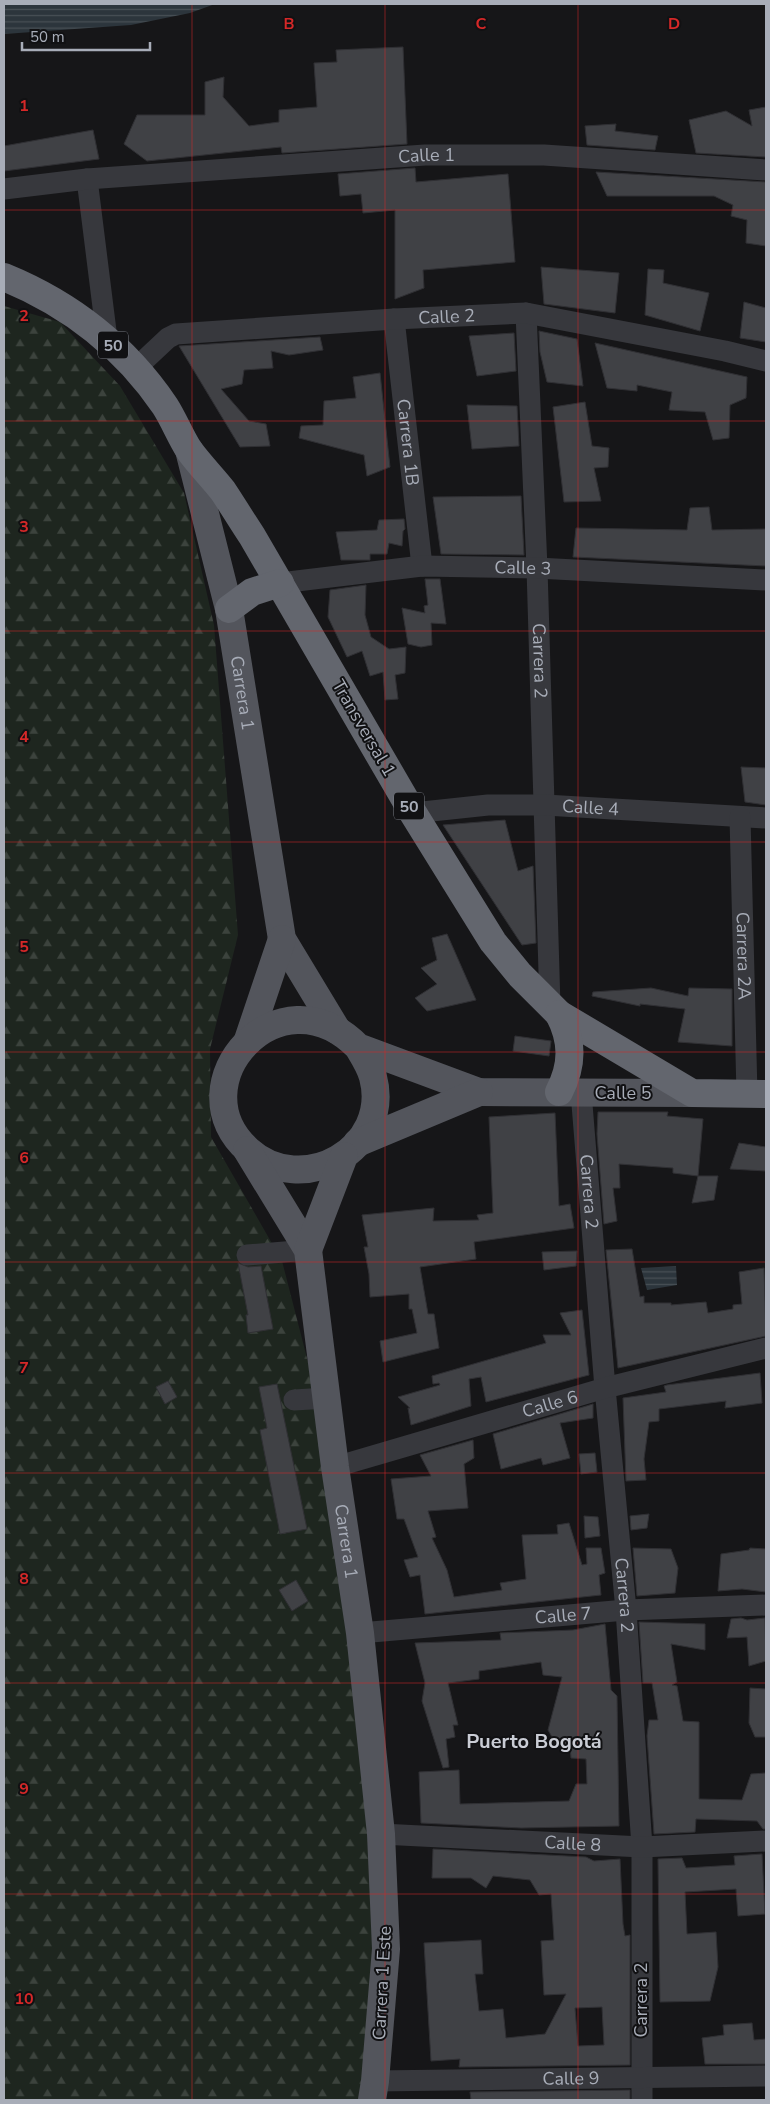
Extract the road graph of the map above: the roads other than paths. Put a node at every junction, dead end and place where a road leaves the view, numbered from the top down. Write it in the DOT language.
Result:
graph roads {
  1 [pos="766,170"];
  2 [pos="87,179"];
  3 [pos="4,188"];
  4 [pos="4,277"];
  5 [pos="526,313"];
  6 [pos="394,319"];
  7 [pos="107,339"];
  8 [pos="766,361"];
  9 [pos="136,368"];
  10 [pos="189,450"];
  11 [pos="422,566"];
  12 [pos="537,568"];
  13 [pos="766,580"];
  14 [pos="280,583"];
  15 [pos="229,609"];
  16 [pos="546,805"];
  17 [pos="413,813"];
  18 [pos="740,817"];
  19 [pos="766,818"];
  20 [pos="282,939"];
  21 [pos="554,1010"];
  22 [pos="337,1030"];
  23 [pos="248,1040"];
  24 [pos="358,1047"];
  25 [pos="479,1092"];
  26 [pos="570,1092"];
  27 [pos="692,1093"];
  28 [pos="756,1094"];
  29 [pos="247,1150"];
  30 [pos="351,1150"];
  31 [pos="308,1250"];
  32 [pos="247,1255"];
  33 [pos="766,1348"];
  34 [pos="605,1388"];
  35 [pos="326,1398"];
  36 [pos="294,1400"];
  37 [pos="335,1467"];
  38 [pos="766,1605"];
  39 [pos="626,1610"];
  40 [pos="360,1633"];
  41 [pos="381,1834"];
  42 [pos="766,1841"];
  43 [pos="642,1847"];
  44 [pos="766,2076"];
  45 [pos="641,2078"];
  46 [pos="443,2090"];
  47 [pos="374,2091"];
  48 [pos="642,2100"];
  1 -- 2 [label="street, Calle 1"];
  2 -- 3 [label="street, Calle 1"];
  2 -- 7 [label="street"];
  4 -- 7 [label="highway, 50"];
  5 -- 6 [label="street, Calle 2"];
  5 -- 8 [label="street, Calle 2"];
  5 -- 12 [label="street, Carrera 2"];
  6 -- 9 [label="street, Calle 2"];
  6 -- 11 [label="street, Carrera 1B"];
  7 -- 9 [label="highway, 50"];
  9 -- 10 [label="highway, 50"];
  10 -- 14 [label="highway, Transversal 1 / 50"];
  10 -- 15 [label="main road, Carrera 1 / 50"];
  11 -- 12 [label="street, Calle 3"];
  11 -- 14 [label="street, Calle 3"];
  12 -- 13 [label="street, Calle 3"];
  12 -- 16 [label="street, Carrera 2"];
  14 -- 15 [label="highway"];
  14 -- 17 [label="highway, Transversal 1 / 50"];
  15 -- 20 [label="main road, Carrera 1 / 50"];
  16 -- 17 [label="street, Calle 4"];
  16 -- 18 [label="street, Calle 4"];
  16 -- 21 [label="street, Carrera 2"];
  17 -- 21 [label="highway, Transversal 1 / 50"];
  18 -- 19 [label="street, Calle 4"];
  18 -- 28 [label="street, Carrera 2A"];
  20 -- 22 [label="main road, Carrera 1 / 50"];
  20 -- 23 [label="main road, Carrera 1 / 50"];
  21 -- 26 [label="highway, Transversal 1"];
  21 -- 27 [label="highway, Transversal 1 / 50"];
  22 -- 23 [label="main road, 50"];
  22 -- 24 [label="main road, 50"];
  23 -- 29 [label="main road, 50"];
  24 -- 25 [label="main road, Calle 5 / 50"];
  24 -- 30 [label="main road, 50"];
  25 -- 26 [label="main road, Calle 5 / 50"];
  25 -- 30 [label="main road, Calle 5 / 50"];
  26 -- 27 [label="main road, Calle 5 / 50"];
  26 -- 34 [label="street, Carrera 2"];
  27 -- 28 [label="highway, Calle 5 / 50"];
  29 -- 30 [label="main road, 50"];
  29 -- 31 [label="main road, Carrera 1"];
  30 -- 31 [label="main road, Carrera 1"];
  31 -- 32 [label="street"];
  31 -- 35 [label="main road, Carrera 1"];
  33 -- 34 [label="street, Calle 6"];
  34 -- 37 [label="street, Calle 6"];
  34 -- 39 [label="street, Carrera 2"];
  35 -- 36 [label="street"];
  35 -- 37 [label="main road, Carrera 1"];
  37 -- 40 [label="main road, Carrera 1"];
  38 -- 39 [label="street, Calle 7"];
  39 -- 40 [label="street, Calle 7"];
  39 -- 43 [label="street, Carrera 2"];
  40 -- 41 [label="main road, Carrera 1"];
  41 -- 43 [label="street, Calle 8"];
  41 -- 47 [label="main road, Carrera 1 Este"];
  42 -- 43 [label="street, Calle 8"];
  43 -- 45 [label="street, Carrera 2"];
  44 -- 45 [label="street, Calle 9"];
  45 -- 46 [label="street, Calle 9"];
  45 -- 48 [label="street, Carrera 2"];
  46 -- 47 [label="street, Calle 9"];
}
